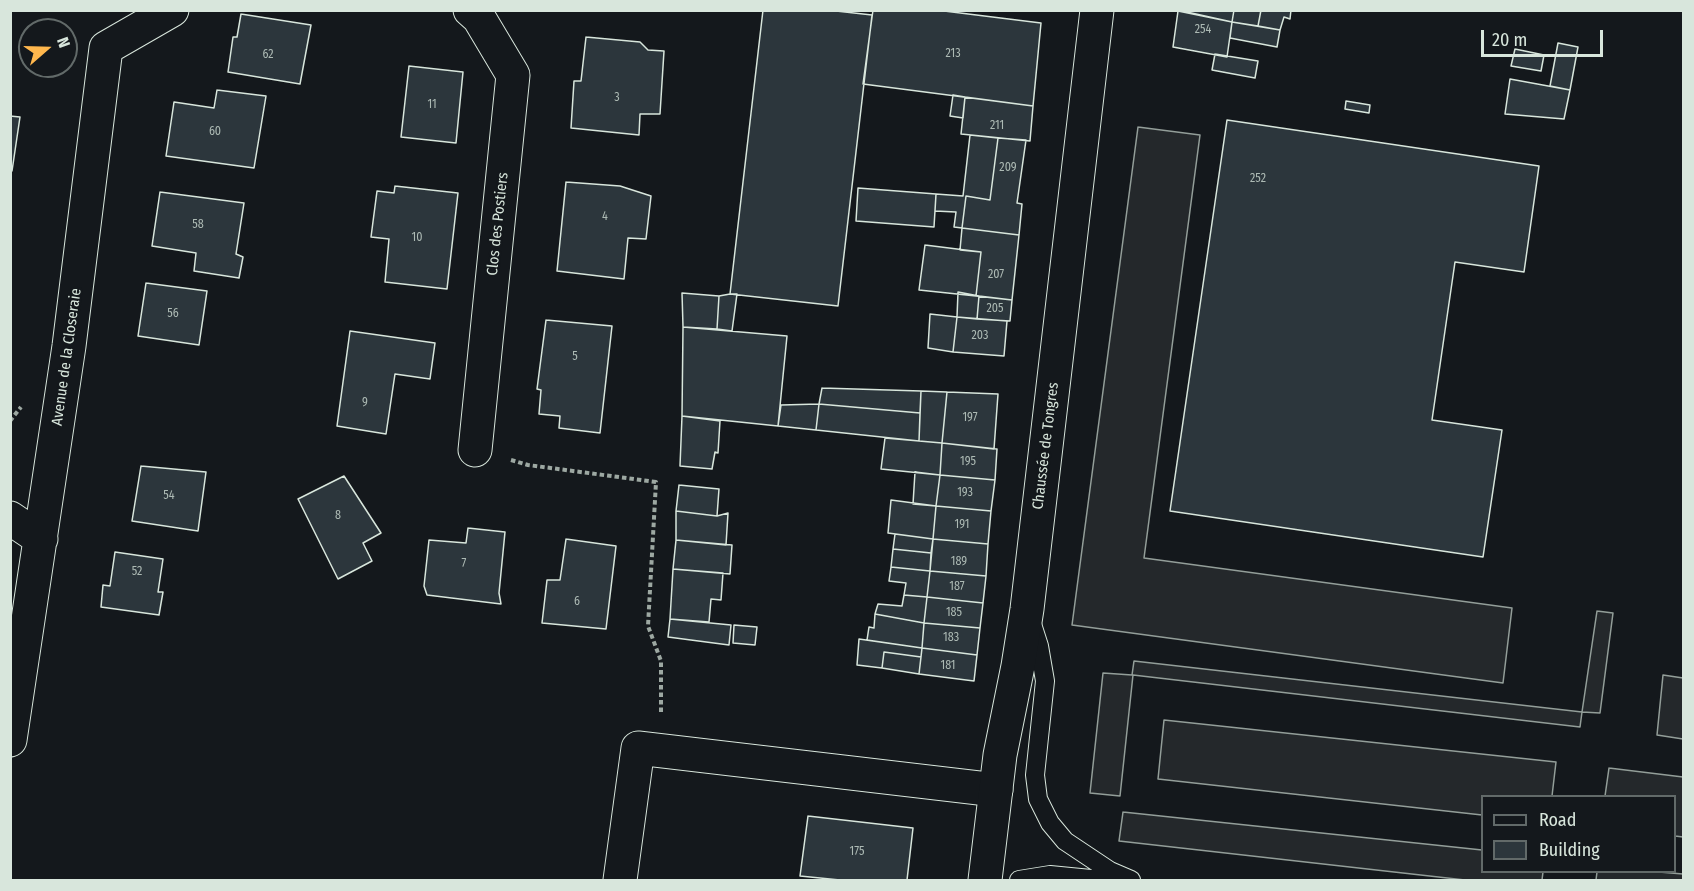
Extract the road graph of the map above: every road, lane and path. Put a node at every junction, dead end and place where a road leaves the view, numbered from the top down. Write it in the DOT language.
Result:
graph roads {
  1 [pos="172,10"];
  2 [pos="470,10"];
  3 [pos="1097,10"];
  4 [pos="475,450"];
  5 [pos="10,518"];
  6 [pos="41,538"];
  7 [pos="1027,609"];
  8 [pos="10,740"];
  9 [pos="660,751"];
  10 [pos="996,790"];
  11 [pos="620,880"];
  12 [pos="985,880"];
  13 [pos="1019,880"];
  14 [pos="1101,880"];
  15 [pos="1131,880"];
  1 -- 6 [label="street, Avenue de la Closeraie"];
  2 -- 4 [label="street, Clos des Postiers"];
  3 -- 7 [label="street, Chaussée de Tongres"];
  4 -- 9 [label="path"];
  5 -- 6 [label="street"];
  6 -- 8 [label="street, Avenue de la Closeraie"];
  7 -- 10 [label="street, Chaussée de Tongres"];
  7 -- 15 [label="lane"];
  9 -- 10 [label="street"];
  9 -- 11 [label="street"];
  10 -- 12 [label="street, Chaussée de Tongres"];
  13 -- 14 [label="lane"];
}
